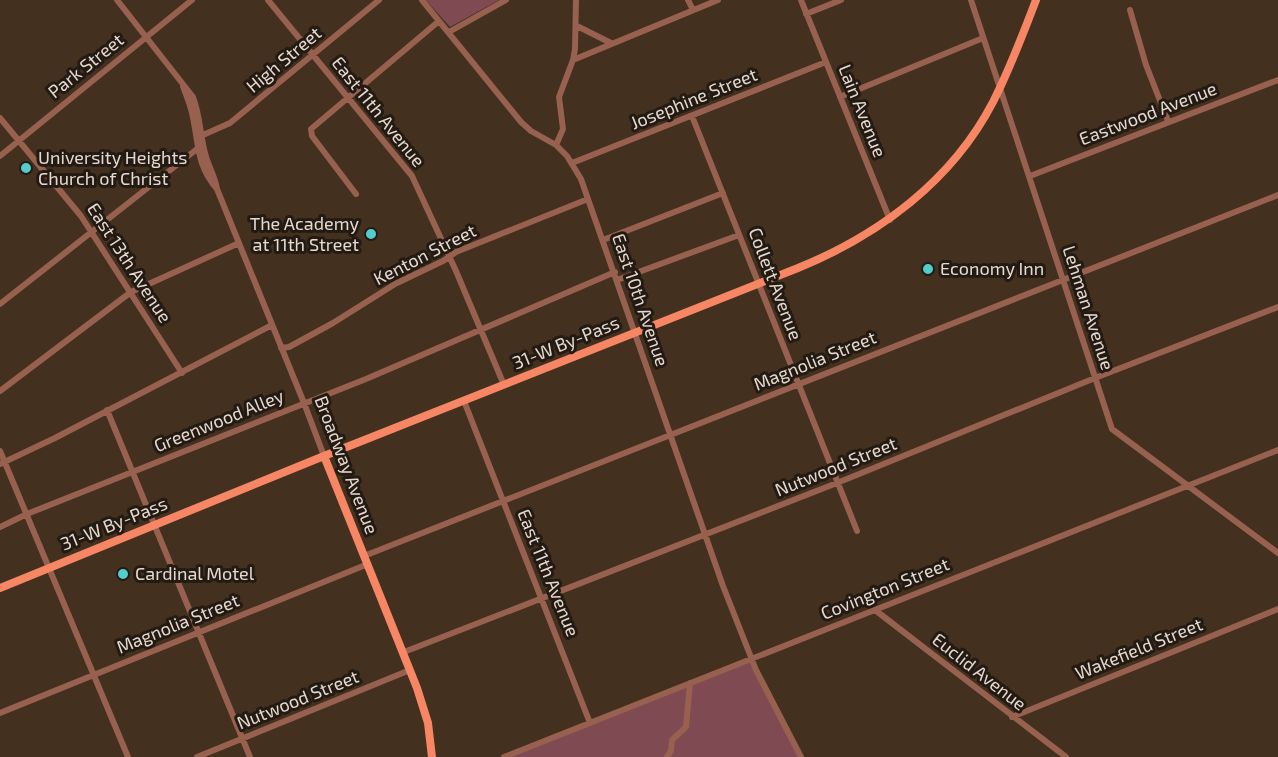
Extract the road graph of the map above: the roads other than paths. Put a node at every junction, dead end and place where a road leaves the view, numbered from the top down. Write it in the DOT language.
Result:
graph roads {
  1 [pos="117,0"];
  2 [pos="192,0"];
  3 [pos="268,0"];
  4 [pos="379,0"];
  5 [pos="422,0"];
  6 [pos="506,0"];
  7 [pos="688,0"];
  8 [pos="718,0"];
  9 [pos="801,0"];
  10 [pos="841,0"];
  11 [pos="971,0"];
  12 [pos="1036,0"];
  13 [pos="574,2"];
  14 [pos="693,10"];
  15 [pos="1130,10"];
  16 [pos="806,14"];
  17 [pos="439,21"];
  18 [pos="577,26"];
  19 [pos="449,32"];
  20 [pos="147,36"];
  21 [pos="983,39"];
  22 [pos="611,43"];
  23 [pos="313,55"];
  24 [pos="573,60"];
  25 [pos="826,62"];
  26 [pos="1278,80"];
  27 [pos="1000,88"];
  28 [pos="840,97"];
  29 [pos="348,98"];
  30 [pos="692,116"];
  31 [pos="0,118"];
  32 [pos="1168,121"];
  33 [pos="199,137"];
  34 [pos="20,140"];
  35 [pos="556,146"];
  36 [pos="197,149"];
  37 [pos="0,156"];
  38 [pos="572,163"];
  39 [pos="1030,176"];
  40 [pos="218,189"];
  41 [pos="723,193"];
  42 [pos="356,194"];
  43 [pos="1278,195"];
  44 [pos="588,199"];
  45 [pos="890,220"];
  46 [pos="92,231"];
  47 [pos="739,235"];
  48 [pos="603,240"];
  49 [pos="239,243"];
  50 [pos="450,257"];
  51 [pos="615,272"];
  52 [pos="1063,279"];
  53 [pos="617,280"];
  54 [pos="758,284"];
  55 [pos="131,292"];
  56 [pos="0,304"];
  57 [pos="1278,307"];
  58 [pos="272,325"];
  59 [pos="481,330"];
  60 [pos="636,333"];
  61 [pos="281,348"];
  62 [pos="182,373"];
  63 [pos="1095,378"];
  64 [pos="798,384"];
  65 [pos="504,385"];
  66 [pos="0,391"];
  67 [pos="464,401"];
  68 [pos="304,403"];
  69 [pos="107,410"];
  70 [pos="670,436"];
  71 [pos="1278,450"];
  72 [pos="0,451"];
  73 [pos="324,456"];
  74 [pos="2,463"];
  75 [pos="133,472"];
  76 [pos="837,483"];
  77 [pos="1188,485"];
  78 [pos="503,501"];
  79 [pos="27,514"];
  80 [pos="154,525"];
  81 [pos="0,527"];
  82 [pos="858,531"];
  83 [pos="704,534"];
  84 [pos="1278,553"];
  85 [pos="366,560"];
  86 [pos="50,568"];
  87 [pos="0,588"];
  88 [pos="542,598"];
  89 [pos="1278,609"];
  90 [pos="875,610"];
  91 [pos="198,632"];
  92 [pos="404,652"];
  93 [pos="751,660"];
  94 [pos="410,670"];
  95 [pos="93,675"];
  96 [pos="690,683"];
  97 [pos="0,712"];
  98 [pos="1012,717"];
  99 [pos="590,723"];
  100 [pos="243,739"];
  101 [pos="507,756"];
  102 [pos="128,757"];
  103 [pos="197,757"];
  104 [pos="250,757"];
  105 [pos="432,757"];
  106 [pos="667,757"];
  107 [pos="801,757"];
  108 [pos="1066,757"];
  1 -- 20 [label="street"];
  2 -- 20 [label="street, Park Street"];
  3 -- 23 [label="street, East 11th Avenue"];
  4 -- 23 [label="street, High Street"];
  5 -- 17 [label="street, East 10th Avenue"];
  6 -- 19 [label="street"];
  7 -- 14 [label="street"];
  8 -- 14 [label="street"];
  9 -- 16 [label="street, Lain Avenue"];
  10 -- 16 [label="street"];
  11 -- 21 [label="street, Lehman Avenue"];
  12 -- 27 [label="main road, 31-W By-Pass"];
  13 -- 18 [label="street"];
  14 -- 22 [label="street"];
  15 -- 32 [label="street"];
  16 -- 25 [label="street, Lain Avenue"];
  17 -- 19 [label="street, East 10th Avenue"];
  17 -- 29 [label="street"];
  18 -- 22 [label="street"];
  18 -- 24 [label="street"];
  19 -- 35 [label="street, East 10th Avenue"];
  20 -- 33 [label="street"];
  20 -- 34 [label="street, Park Street"];
  21 -- 27 [label="street, Lehman Avenue"];
  21 -- 28 [label="street"];
  22 -- 24 [label="street"];
  23 -- 29 [label="street, East 11th Avenue"];
  23 -- 33 [label="street, High Street"];
  24 -- 35 [label="street"];
  25 -- 28 [label="street, Lain Avenue"];
  25 -- 30 [label="street, Josephine Street"];
  26 -- 32 [label="street, Eastwood Avenue"];
  27 -- 39 [label="street, Lehman Avenue"];
  27 -- 45 [label="main road, 31-W By-Pass"];
  28 -- 45 [label="street, Lain Avenue"];
  29 -- 42 [label="street"];
  29 -- 50 [label="street, East 11th Avenue"];
  30 -- 38 [label="street, Josephine Street"];
  30 -- 41 [label="street, Collett Avenue"];
  31 -- 34 [label="street, East 13th Avenue"];
  32 -- 39 [label="street, Eastwood Avenue"];
  33 -- 36 [label="street, Broadway Avenue"];
  33 -- 40 [label="street, Broadway Avenue"];
  34 -- 37 [label="street, Park Street"];
  34 -- 46 [label="street, East 13th Avenue"];
  35 -- 38 [label="street, East 10th Avenue"];
  36 -- 40 [label="street, Broadway Avenue"];
  36 -- 46 [label="street"];
  38 -- 44 [label="street, East 10th Avenue"];
  39 -- 52 [label="street, Lehman Avenue"];
  40 -- 49 [label="street, Broadway Avenue"];
  41 -- 47 [label="street, Collett Avenue"];
  41 -- 48 [label="street"];
  43 -- 52 [label="street, Magnolia Street"];
  44 -- 48 [label="street, East 10th Avenue"];
  44 -- 50 [label="street, Kenton Street"];
  45 -- 54 [label="main road, 31-W By-Pass"];
  46 -- 55 [label="street, East 13th Avenue"];
  46 -- 56 [label="street"];
  47 -- 53 [label="street"];
  47 -- 54 [label="street, Collett Avenue"];
  48 -- 51 [label="street, East 10th Avenue"];
  49 -- 55 [label="street"];
  49 -- 58 [label="street, Broadway Avenue"];
  50 -- 59 [label="street, East 11th Avenue"];
  50 -- 61 [label="street, Kenton Street"];
  51 -- 53 [label="street, East 10th Avenue"];
  51 -- 59 [label="street, Greenwood Alley"];
  52 -- 63 [label="street, Lehman Avenue"];
  52 -- 64 [label="street, Magnolia Street"];
  53 -- 60 [label="street, East 10th Avenue"];
  54 -- 60 [label="main road, 31-W By-Pass"];
  54 -- 64 [label="street, Collett Avenue"];
  55 -- 62 [label="street, East 13th Avenue"];
  55 -- 66 [label="street"];
  57 -- 63 [label="street, Nutwood Street"];
  58 -- 61 [label="street, Broadway Avenue"];
  58 -- 62 [label="street"];
  59 -- 65 [label="street, East 11th Avenue"];
  59 -- 68 [label="street, Greenwood Alley"];
  60 -- 65 [label="main road, 31-W By-Pass"];
  60 -- 70 [label="street, East 10th Avenue"];
  61 -- 68 [label="street, Broadway Avenue"];
  62 -- 69 [label="street"];
  63 -- 76 [label="street, Nutwood Street"];
  63 -- 77 [label="street, Lehman Avenue"];
  64 -- 70 [label="street, Magnolia Street"];
  64 -- 76 [label="street, Collett Avenue"];
  65 -- 67 [label="main road, 31-W By-Pass"];
  67 -- 73 [label="main road, 31-W By-Pass"];
  67 -- 78 [label="street, East 11th Avenue"];
  68 -- 73 [label="street, Broadway Avenue"];
  68 -- 75 [label="street, Greenwood Alley"];
  69 -- 74 [label="street"];
  69 -- 75 [label="street"];
  70 -- 78 [label="street, Magnolia Street"];
  70 -- 83 [label="street, East 10th Avenue"];
  71 -- 77 [label="street, Covington Street"];
  72 -- 74 [label="street"];
  73 -- 80 [label="main road, 31-W By-Pass"];
  73 -- 85 [label="main road, Broadway Avenue"];
  74 -- 79 [label="street"];
  75 -- 79 [label="street, Greenwood Alley"];
  75 -- 80 [label="street"];
  76 -- 82 [label="street, Collett Avenue"];
  76 -- 83 [label="street, Nutwood Street"];
  77 -- 84 [label="street, Lehman Avenue"];
  77 -- 90 [label="street, Covington Street"];
  78 -- 85 [label="street, Magnolia Street"];
  78 -- 88 [label="street, East 11th Avenue"];
  79 -- 81 [label="street, Greenwood Alley"];
  79 -- 86 [label="street"];
  80 -- 86 [label="main road, 31-W By-Pass"];
  80 -- 91 [label="street"];
  83 -- 88 [label="street, Nutwood Street"];
  83 -- 93 [label="street, East 10th Avenue"];
  85 -- 91 [label="street, Magnolia Street"];
  85 -- 92 [label="main road, Broadway Avenue"];
  86 -- 87 [label="main road, 31-W By-Pass"];
  86 -- 95 [label="street"];
  88 -- 92 [label="street, Nutwood Street"];
  88 -- 99 [label="street, East 11th Avenue"];
  89 -- 98 [label="street, Wakefield Street"];
  90 -- 93 [label="street, Covington Street"];
  90 -- 98 [label="street, Euclid Avenue"];
  91 -- 95 [label="street, Magnolia Street"];
  91 -- 100 [label="street"];
  92 -- 94 [label="main road, Broadway Avenue"];
  93 -- 96 [label="street, Covington Street"];
  93 -- 107 [label="street, East 10th Avenue"];
  94 -- 100 [label="street, Nutwood Street"];
  94 -- 105 [label="main road, Broadway Avenue"];
  95 -- 97 [label="street, Magnolia Street"];
  95 -- 102 [label="street"];
  96 -- 99 [label="street, Covington Street"];
  96 -- 106 [label="street"];
  98 -- 108 [label="street, Euclid Avenue"];
  99 -- 101 [label="street, Covington Street"];
  100 -- 103 [label="street, Nutwood Street"];
  100 -- 104 [label="street"];
}
